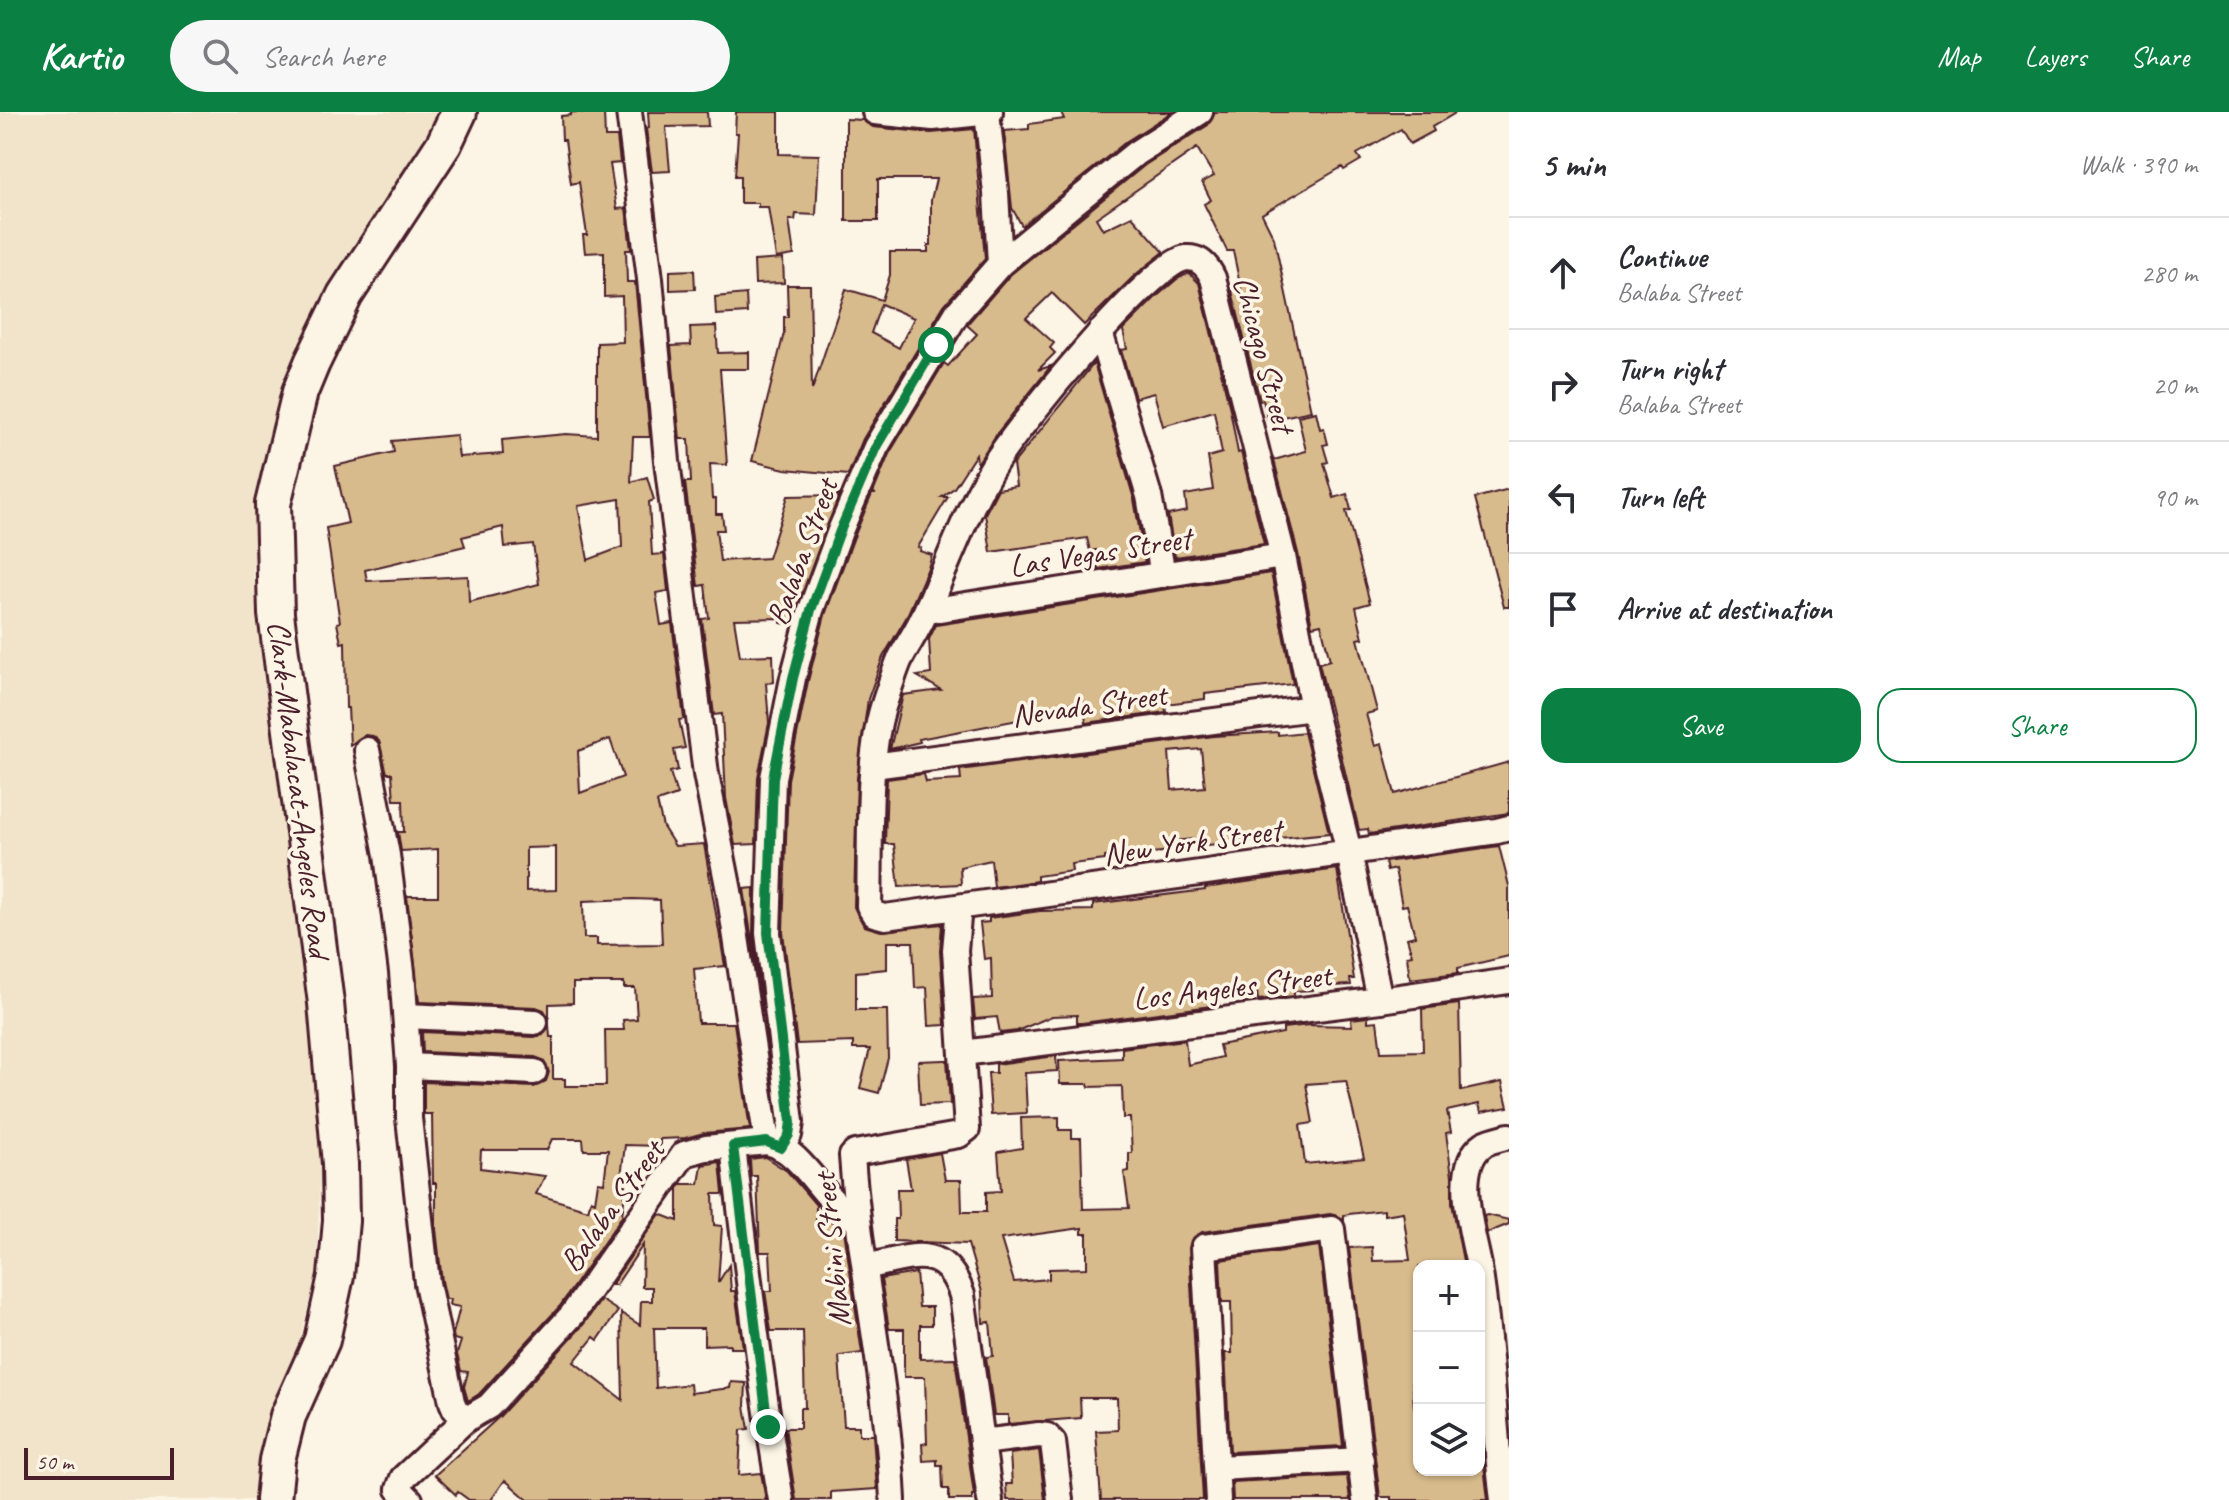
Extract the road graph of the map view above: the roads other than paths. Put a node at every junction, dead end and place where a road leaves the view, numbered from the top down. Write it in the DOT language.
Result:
graph roads {
  1 [pos="459,112"];
  2 [pos="629,112"];
  3 [pos="875,112"];
  4 [pos="988,112"];
  5 [pos="1200,112"];
  6 [pos="1000,264"];
  7 [pos="1100,332"];
  8 [pos="1283,556"];
  9 [pos="1163,575"];
  10 [pos="927,611"];
  11 [pos="1313,708"];
  12 [pos="367,750"];
  13 [pos="873,766"];
  14 [pos="1509,828"];
  15 [pos="1349,852"];
  16 [pos="959,907"];
  17 [pos="885,917"];
  18 [pos="1509,981"];
  19 [pos="1380,1000"];
  20 [pos="406,1016"];
  21 [pos="535,1022"];
  22 [pos="963,1053"];
  23 [pos="409,1066"];
  24 [pos="534,1072"];
  25 [pos="1507,1137"];
  26 [pos="774,1145"];
  27 [pos="733,1146"];
  28 [pos="856,1220"];
  29 [pos="1478,1260"];
  30 [pos="865,1267"];
  31 [pos="1485,1308"];
  32 [pos="465,1420"];
  33 [pos="982,1442"];
  34 [pos="1361,1460"];
  35 [pos="1218,1468"];
  36 [pos="406,1489"];
  37 [pos="273,1500"];
  38 [pos="781,1500"];
  39 [pos="893,1500"];
  40 [pos="990,1500"];
  41 [pos="1060,1500"];
  42 [pos="1218,1500"];
  43 [pos="1365,1500"];
  44 [pos="1503,1500"];
  1 -- 37 [label="main road, Clark-Mabalacat-Angeles Road"];
  2 -- 26 [label="street"];
  3 -- 4 [label="street"];
  4 -- 6 [label="street"];
  5 -- 6 [label="street, Balaba Street"];
  6 -- 26 [label="street, Balaba Street"];
  7 -- 8 [label="street, Chicago Street"];
  7 -- 9 [label="street"];
  7 -- 10 [label="street, Chicago Street"];
  8 -- 9 [label="street, Las Vegas Street"];
  8 -- 11 [label="street, Chicago Street"];
  9 -- 10 [label="street, Las Vegas Street"];
  10 -- 13 [label="street, Chicago Street"];
  11 -- 13 [label="street, Nevada Street"];
  11 -- 15 [label="street, Chicago Street"];
  12 -- 20 [label="street"];
  13 -- 17 [label="street, Chicago Street"];
  14 -- 15 [label="street, New York Street"];
  15 -- 16 [label="street, New York Street"];
  15 -- 19 [label="street, Chicago Street"];
  16 -- 17 [label="street, New York Street"];
  16 -- 22 [label="street"];
  18 -- 19 [label="street, Los Angeles Street"];
  19 -- 22 [label="street, Los Angeles Street"];
  20 -- 21 [label="street"];
  20 -- 23 [label="street"];
  22 -- 28 [label="street, Mabini Street"];
  23 -- 24 [label="street"];
  23 -- 32 [label="street"];
  25 -- 29 [label="street"];
  26 -- 27 [label="street, Balaba Street"];
  26 -- 28 [label="street"];
  27 -- 32 [label="street, Balaba Street"];
  27 -- 38 [label="street"];
  28 -- 30 [label="street, Mabini Street"];
  30 -- 33 [label="street"];
  30 -- 39 [label="street, Mabini Street"];
  31 -- 44 [label="street"];
  32 -- 36 [label="street, Balaba Street"];
  33 -- 40 [label="street"];
  33 -- 41 [label="street"];
  34 -- 35 [label="street"];
  34 -- 35 [label="street"];
  34 -- 43 [label="street"];
  35 -- 42 [label="street"];
}
